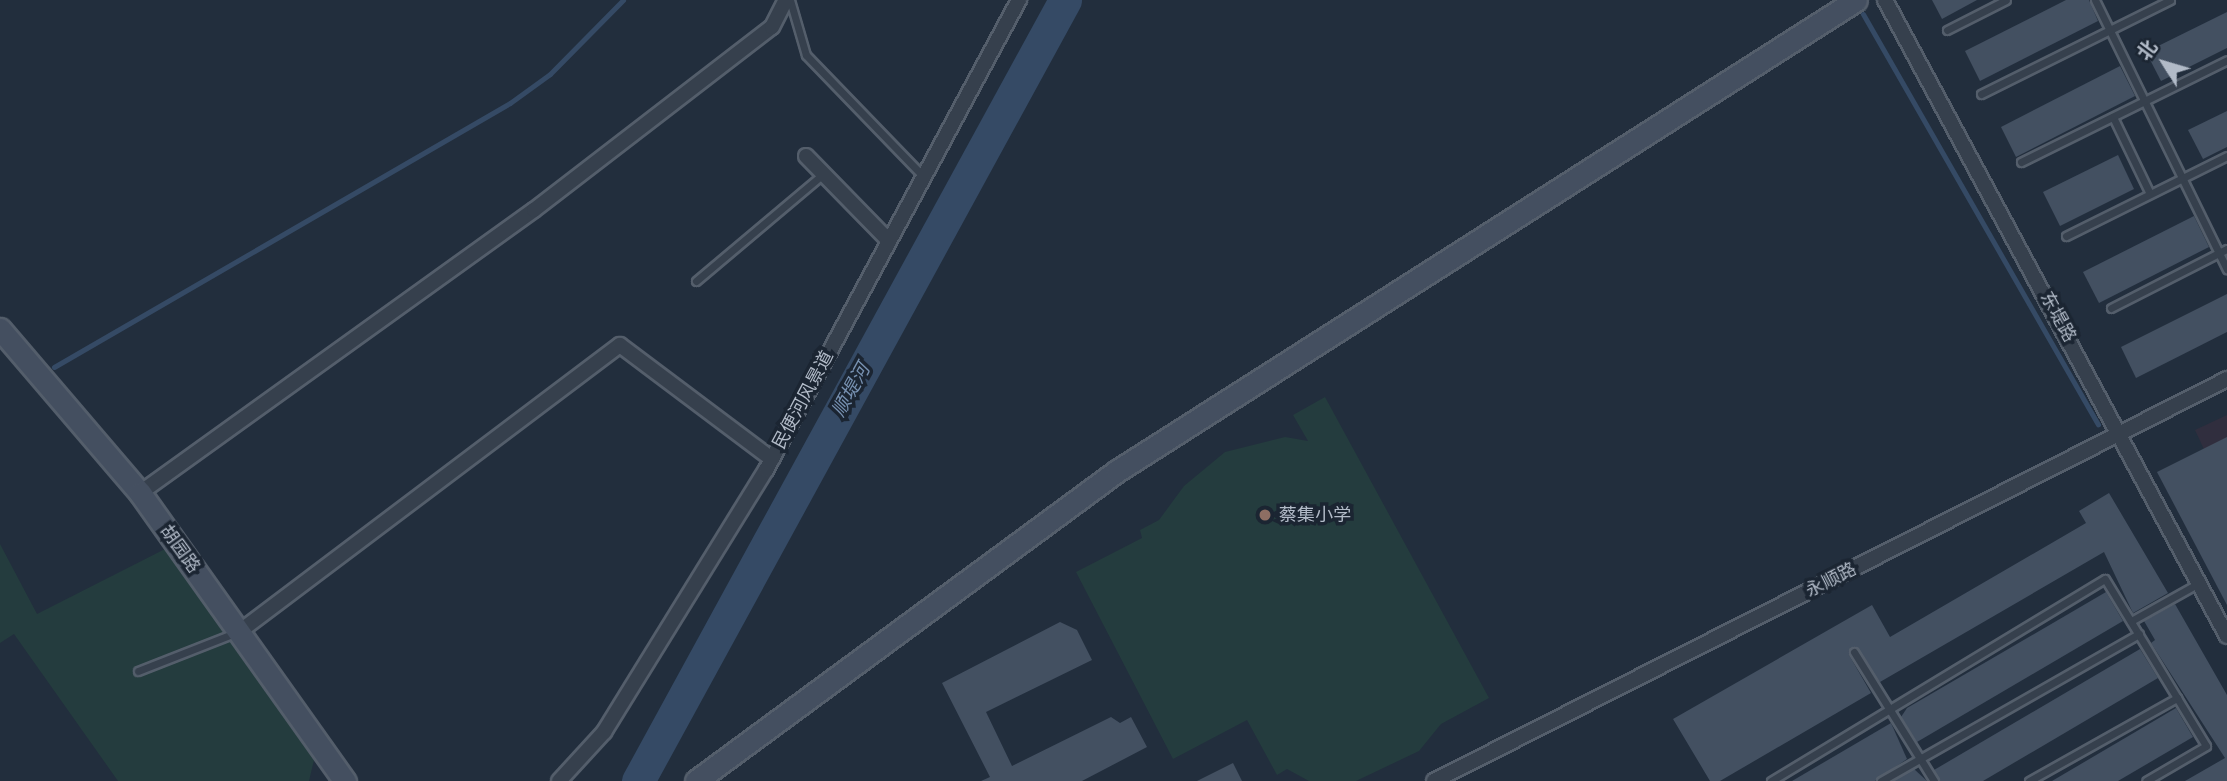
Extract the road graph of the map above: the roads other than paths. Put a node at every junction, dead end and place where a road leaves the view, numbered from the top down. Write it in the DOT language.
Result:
graph roads {
  1 [pos="788,0"];
  2 [pos="1019,0"];
  3 [pos="1856,0"];
  4 [pos="1885,0"];
  5 [pos="2006,0"];
  6 [pos="2095,0"];
  7 [pos="2171,0"];
  8 [pos="1947,30"];
  9 [pos="2110,30"];
  10 [pos="2227,60"];
  11 [pos="1981,94"];
  12 [pos="2145,101"];
  13 [pos="2113,117"];
  14 [pos="806,156"];
  15 [pos="2227,156"];
  16 [pos="2021,163"];
  17 [pos="823,174"];
  18 [pos="924,177"];
  19 [pos="2182,178"];
  20 [pos="2150,194"];
  21 [pos="2066,236"];
  22 [pos="889,241"];
  23 [pos="2223,251"];
  24 [pos="2227,269"];
  25 [pos="696,281"];
  26 [pos="2110,308"];
  27 [pos="0,329"];
  28 [pos="2227,379"];
  29 [pos="2122,433"];
  30 [pos="772,459"];
  31 [pos="139,493"];
  32 [pos="2199,583"];
  33 [pos="2131,621"];
  34 [pos="239,632"];
  35 [pos="2139,634"];
  36 [pos="2227,636"];
  37 [pos="1854,652"];
  38 [pos="138,671"];
  39 [pos="2177,698"];
  40 [pos="1890,709"];
  41 [pos="1920,758"];
  42 [pos="345,781"];
  43 [pos="559,781"];
  44 [pos="696,781"];
  45 [pos="1434,781"];
  46 [pos="1771,781"];
  47 [pos="1881,781"];
  48 [pos="1934,781"];
  49 [pos="2029,781"];
  50 [pos="2146,781"];
  1 -- 18 [label="lane"];
  1 -- 31 [label="street"];
  2 -- 18 [label="street, 民便河风景道"];
  3 -- 44 [label="street"];
  4 -- 29 [label="street, 东堤路"];
  5 -- 8 [label="lane"];
  6 -- 9 [label="lane"];
  7 -- 9 [label="lane"];
  9 -- 11 [label="lane"];
  9 -- 12 [label="lane"];
  10 -- 12 [label="lane"];
  12 -- 13 [label="lane"];
  12 -- 19 [label="lane"];
  13 -- 16 [label="lane"];
  13 -- 20 [label="lane"];
  14 -- 17 [label="street"];
  15 -- 19 [label="lane"];
  17 -- 22 [label="street"];
  17 -- 25 [label="lane"];
  18 -- 22 [label="street, 民便河风景道"];
  19 -- 20 [label="lane"];
  19 -- 23 [label="lane"];
  20 -- 21 [label="lane"];
  22 -- 30 [label="street, 民便河风景道"];
  23 -- 24 [label="lane"];
  23 -- 26 [label="lane"];
  27 -- 31 [label="street, 胡园路"];
  28 -- 29 [label="street, 永顺路"];
  29 -- 32 [label="street, 东堤路"];
  29 -- 45 [label="street, 永顺路"];
  30 -- 34 [label="street"];
  30 -- 43 [label="street, 民便河风景道"];
  31 -- 34 [label="street, 胡园路"];
  32 -- 33 [label="lane"];
  32 -- 36 [label="street, 东堤路"];
  33 -- 35 [label="lane"];
  33 -- 40 [label="lane"];
  34 -- 38 [label="lane"];
  34 -- 42 [label="street, 胡园路"];
  35 -- 39 [label="lane"];
  35 -- 41 [label="lane"];
  37 -- 40 [label="lane"];
  39 -- 49 [label="lane"];
  39 -- 50 [label="lane"];
  40 -- 41 [label="lane"];
  40 -- 46 [label="lane"];
  41 -- 47 [label="lane"];
  41 -- 48 [label="lane"];
}
